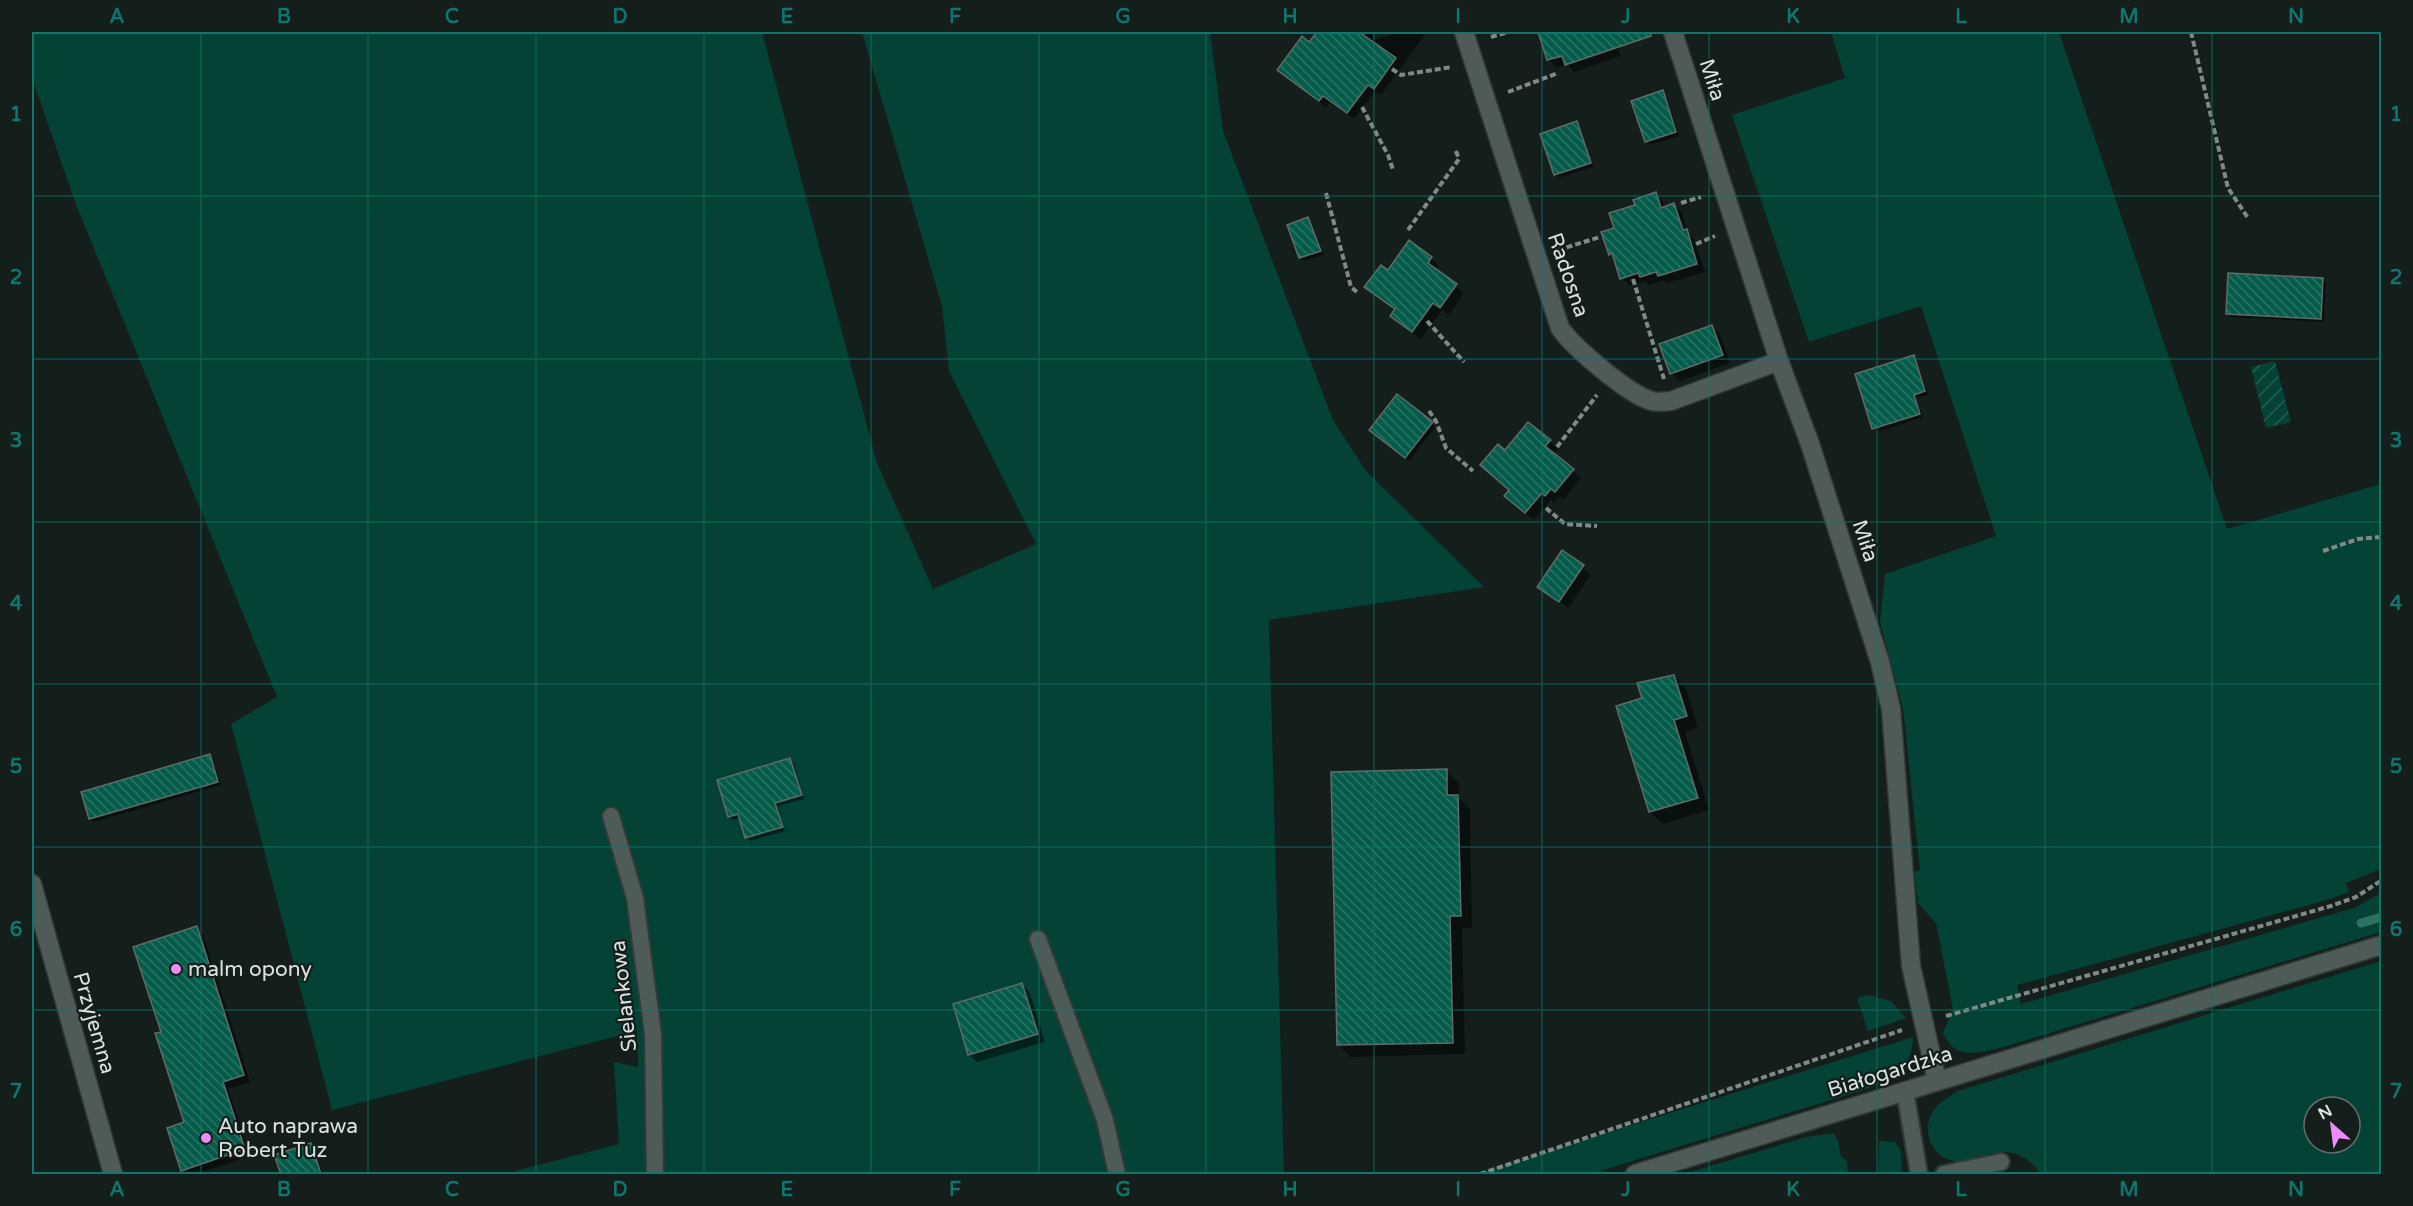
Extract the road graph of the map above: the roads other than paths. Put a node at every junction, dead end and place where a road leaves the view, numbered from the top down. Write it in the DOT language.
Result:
graph roads {
  1 [pos="1464,32"];
  2 [pos="1673,32"];
  3 [pos="1779,361"];
  4 [pos="611,816"];
  5 [pos="32,884"];
  6 [pos="1038,939"];
  7 [pos="2382,945"];
  8 [pos="1937,1081"];
  9 [pos="1905,1091"];
  10 [pos="2001,1162"];
  11 [pos="113,1174"];
  12 [pos="655,1174"];
  13 [pos="1118,1174"];
  14 [pos="1635,1174"];
  15 [pos="1919,1174"];
  16 [pos="1944,1174"];
  1 -- 3 [label="street, Radosna"];
  2 -- 3 [label="street, Miła"];
  3 -- 8 [label="street, Miła"];
  4 -- 12 [label="lane, Sielankowa"];
  5 -- 11 [label="street, Przyjemna"];
  6 -- 13 [label="lane"];
  7 -- 8 [label="street, Białogardzka"];
  8 -- 9 [label="street, Białogardzka"];
  9 -- 14 [label="street, Białogardzka"];
  9 -- 15 [label="lane"];
  10 -- 16 [label="lane"];
}
